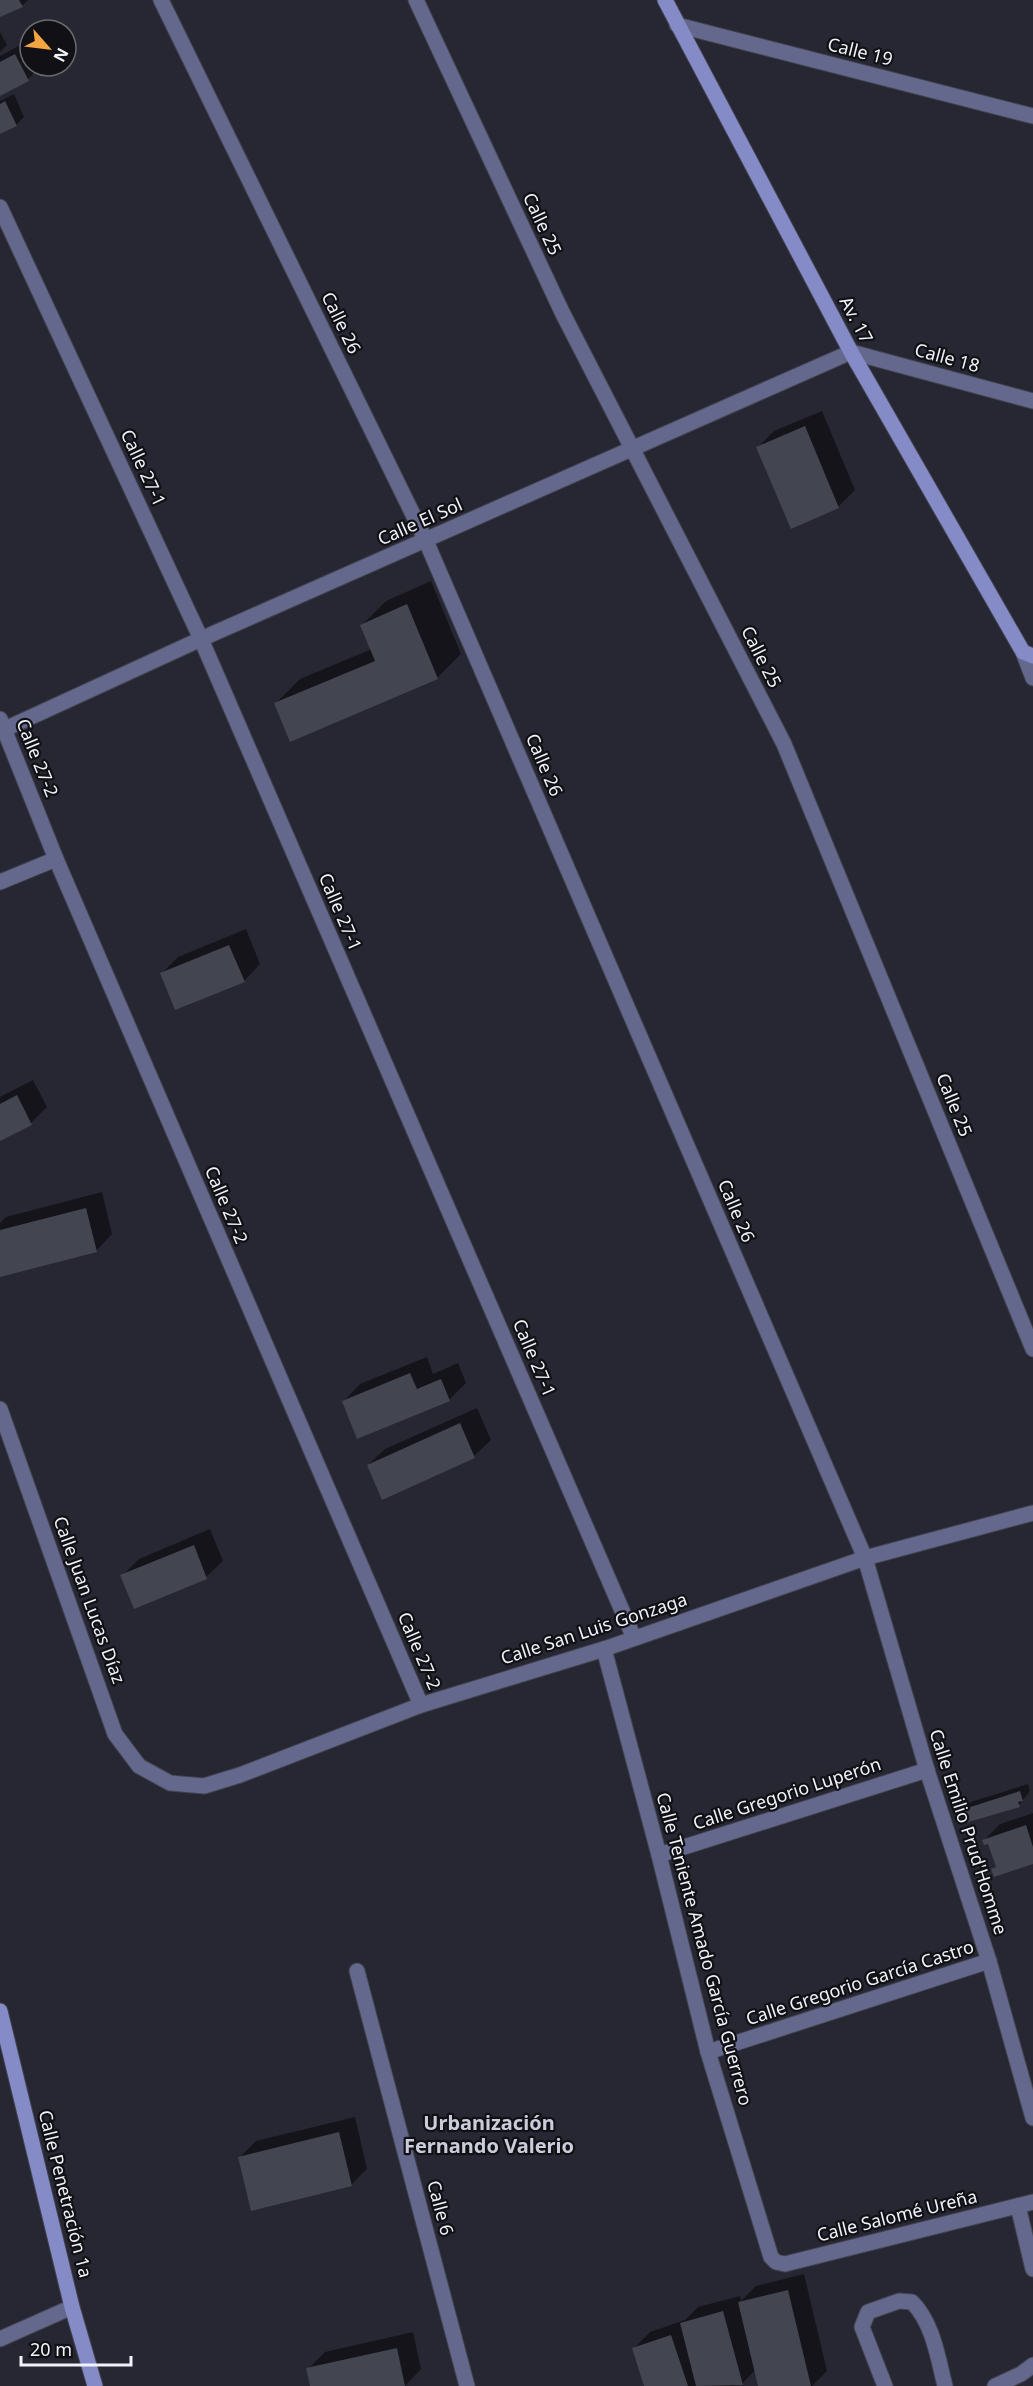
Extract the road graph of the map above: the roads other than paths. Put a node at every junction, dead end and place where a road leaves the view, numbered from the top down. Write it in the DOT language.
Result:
graph roads {
  1 [pos="161,0"];
  2 [pos="416,0"];
  3 [pos="665,0"];
  4 [pos="677,25"];
  5 [pos="1033,116"];
  6 [pos="0,207"];
  7 [pos="851,352"];
  8 [pos="1033,401"];
  9 [pos="633,449"];
  10 [pos="426,541"];
  11 [pos="201,639"];
  12 [pos="1028,654"];
  13 [pos="1033,678"];
  14 [pos="3,724"];
  15 [pos="56,859"];
  16 [pos="0,882"];
  17 [pos="1033,1349"];
  18 [pos="0,1409"];
  19 [pos="1033,1513"];
  20 [pos="865,1558"];
  21 [pos="634,1638"];
  22 [pos="604,1648"];
  23 [pos="421,1705"];
  24 [pos="927,1770"];
  25 [pos="170,1783"];
  26 [pos="659,1855"];
  27 [pos="989,1961"];
  28 [pos="357,1971"];
  29 [pos="0,2013"];
  30 [pos="708,2052"];
  31 [pos="1033,2118"];
  32 [pos="1033,2202"];
  33 [pos="1018,2206"];
  34 [pos="771,2258"];
  35 [pos="1033,2270"];
  36 [pos="72,2307"];
  37 [pos="0,2338"];
  38 [pos="1033,2365"];
  39 [pos="95,2386"];
  40 [pos="467,2386"];
  41 [pos="885,2386"];
  42 [pos="945,2386"];
  43 [pos="995,2386"];
  1 -- 10 [label="street, Calle 26"];
  2 -- 9 [label="street, Calle 25"];
  3 -- 4 [label="main road, Av. 17"];
  4 -- 5 [label="street, Calle 19"];
  4 -- 7 [label="main road, Av. 17"];
  6 -- 11 [label="street, Calle 27-1"];
  7 -- 8 [label="street, Calle 18"];
  7 -- 9 [label="street, Calle El Sol"];
  7 -- 12 [label="main road, Av. 17"];
  9 -- 10 [label="street, Calle El Sol"];
  9 -- 17 [label="street, Calle 25"];
  10 -- 11 [label="street, Calle El Sol"];
  10 -- 20 [label="street, Calle 26"];
  11 -- 14 [label="street, Calle El Sol"];
  11 -- 21 [label="street, Calle 27-1"];
  12 -- 13 [label="street"];
  14 -- 15 [label="street, Calle 27-2"];
  15 -- 16 [label="street"];
  15 -- 23 [label="street, Calle 27-2"];
  18 -- 25 [label="street, Calle Juan Lucas Díaz"];
  19 -- 20 [label="street, Calle San Luis Gonzaga"];
  20 -- 21 [label="street, Calle San Luis Gonzaga"];
  20 -- 24 [label="street, Calle Emilio Prud'Homme"];
  21 -- 22 [label="street, Calle San Luis Gonzaga"];
  22 -- 23 [label="street, Calle San Luis Gonzaga"];
  22 -- 26 [label="street, Calle Teniente Amado García Guerrero"];
  23 -- 25 [label="street, Calle San Luis Gonzaga"];
  24 -- 26 [label="street, Calle Gregorio Luperón"];
  24 -- 27 [label="street, Calle Emilio Prud'Homme"];
  26 -- 30 [label="street, Calle Teniente Amado García Guerrero"];
  27 -- 30 [label="street, Calle Gregorio García Castro"];
  27 -- 31 [label="street, Calle Emilio Prud'Homme"];
  28 -- 40 [label="street, Calle 6"];
  29 -- 36 [label="main road, Calle Penetración 1a"];
  30 -- 34 [label="street, Calle Teniente Amado García Guerrero"];
  32 -- 33 [label="street, Calle Salomé Ureña"];
  33 -- 34 [label="street, Calle Salomé Ureña"];
  33 -- 35 [label="street"];
  36 -- 37 [label="street"];
  36 -- 39 [label="main road, Calle Penetración 1a"];
  38 -- 43 [label="street"];
  41 -- 42 [label="street"];
}
